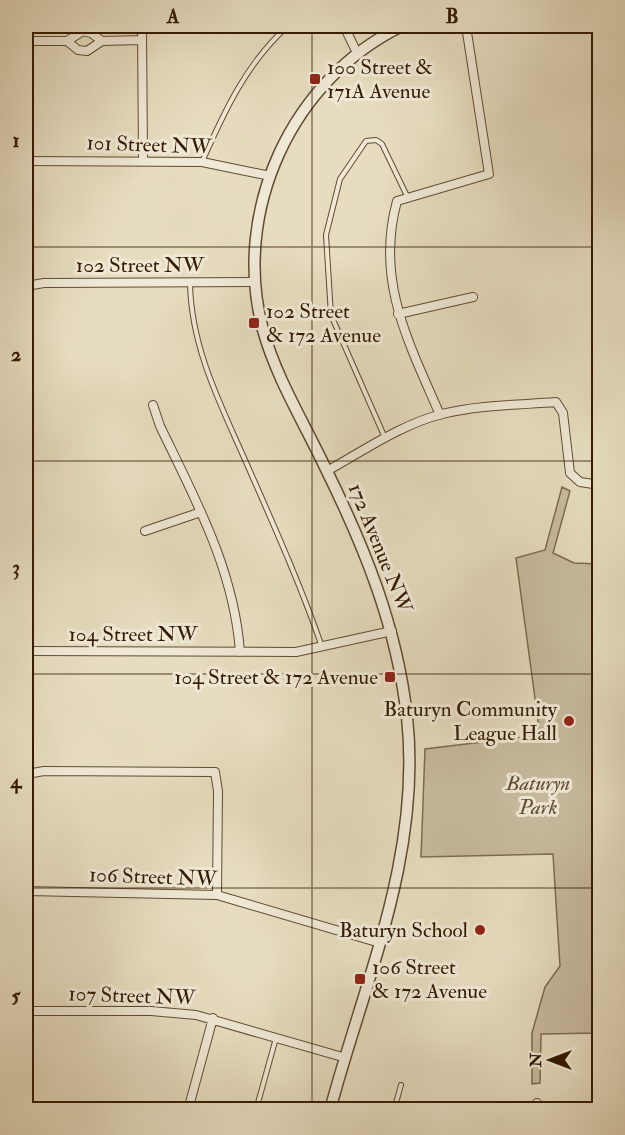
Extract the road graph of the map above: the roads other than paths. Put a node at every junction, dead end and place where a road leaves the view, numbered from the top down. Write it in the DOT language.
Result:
graph roads {
  1 [pos="142,26"];
  2 [pos="288,26"];
  3 [pos="344,26"];
  4 [pos="402,26"];
  5 [pos="466,26"];
  6 [pos="142,40"];
  7 [pos="26,41"];
  8 [pos="67,41"];
  9 [pos="102,41"];
  10 [pos="357,53"];
  11 [pos="143,160"];
  12 [pos="26,161"];
  13 [pos="202,162"];
  14 [pos="270,176"];
  15 [pos="407,196"];
  16 [pos="255,282"];
  17 [pos="190,283"];
  18 [pos="26,286"];
  19 [pos="473,297"];
  20 [pos="398,314"];
  21 [pos="153,405"];
  22 [pos="440,415"];
  23 [pos="385,439"];
  24 [pos="327,471"];
  25 [pos="600,485"];
  26 [pos="201,512"];
  27 [pos="145,531"];
  28 [pos="392,631"];
  29 [pos="322,648"];
  30 [pos="26,651"];
  31 [pos="240,652"];
  32 [pos="26,786"];
  33 [pos="26,885"];
  34 [pos="26,891"];
  35 [pos="217,895"];
  36 [pos="380,943"];
  37 [pos="213,1018"];
  38 [pos="26,1023"];
  39 [pos="276,1037"];
  40 [pos="346,1058"];
  41 [pos="401,1085"];
  42 [pos="189,1110"];
  43 [pos="256,1110"];
  44 [pos="330,1110"];
  45 [pos="394,1110"];
  1 -- 6 [label="street"];
  2 -- 13 [label="lane"];
  3 -- 10 [label="street"];
  4 -- 10 [label="street, 172 Avenue NW"];
  5 -- 15 [label="street"];
  6 -- 9 [label="street"];
  6 -- 11 [label="street"];
  7 -- 8 [label="street"];
  8 -- 9 [label="street"];
  8 -- 9 [label="street"];
  10 -- 14 [label="street, 172 Avenue NW"];
  11 -- 12 [label="street, 101 Street NW"];
  11 -- 13 [label="street, 101 Street NW"];
  13 -- 14 [label="street, 101 Street NW"];
  14 -- 16 [label="street, 172 Avenue NW"];
  15 -- 20 [label="street"];
  15 -- 23 [label="lane"];
  16 -- 17 [label="street, 102 Street NW"];
  16 -- 24 [label="street, 172 Avenue NW"];
  17 -- 18 [label="street, 102 Street NW"];
  17 -- 29 [label="lane"];
  19 -- 20 [label="street"];
  20 -- 22 [label="street"];
  21 -- 26 [label="street"];
  22 -- 23 [label="street"];
  22 -- 25 [label="street"];
  23 -- 24 [label="street"];
  24 -- 28 [label="street, 172 Avenue NW"];
  26 -- 27 [label="street"];
  26 -- 31 [label="street"];
  28 -- 29 [label="street, 104 Street NW"];
  28 -- 36 [label="street, 172 Avenue NW"];
  29 -- 31 [label="street, 104 Street NW"];
  30 -- 31 [label="street, 104 Street NW"];
  32 -- 35 [label="street"];
  33 -- 34 [label="street"];
  34 -- 35 [label="street, 106 Street NW"];
  35 -- 36 [label="street, 106 Street NW"];
  36 -- 40 [label="street, 172 Avenue NW"];
  37 -- 38 [label="street, 107 Street NW"];
  37 -- 39 [label="street, 107 Street NW"];
  37 -- 42 [label="street"];
  39 -- 40 [label="street, 107 Street NW"];
  39 -- 43 [label="lane"];
  40 -- 44 [label="street, 172 Avenue NW"];
  41 -- 45 [label="lane"];
}
